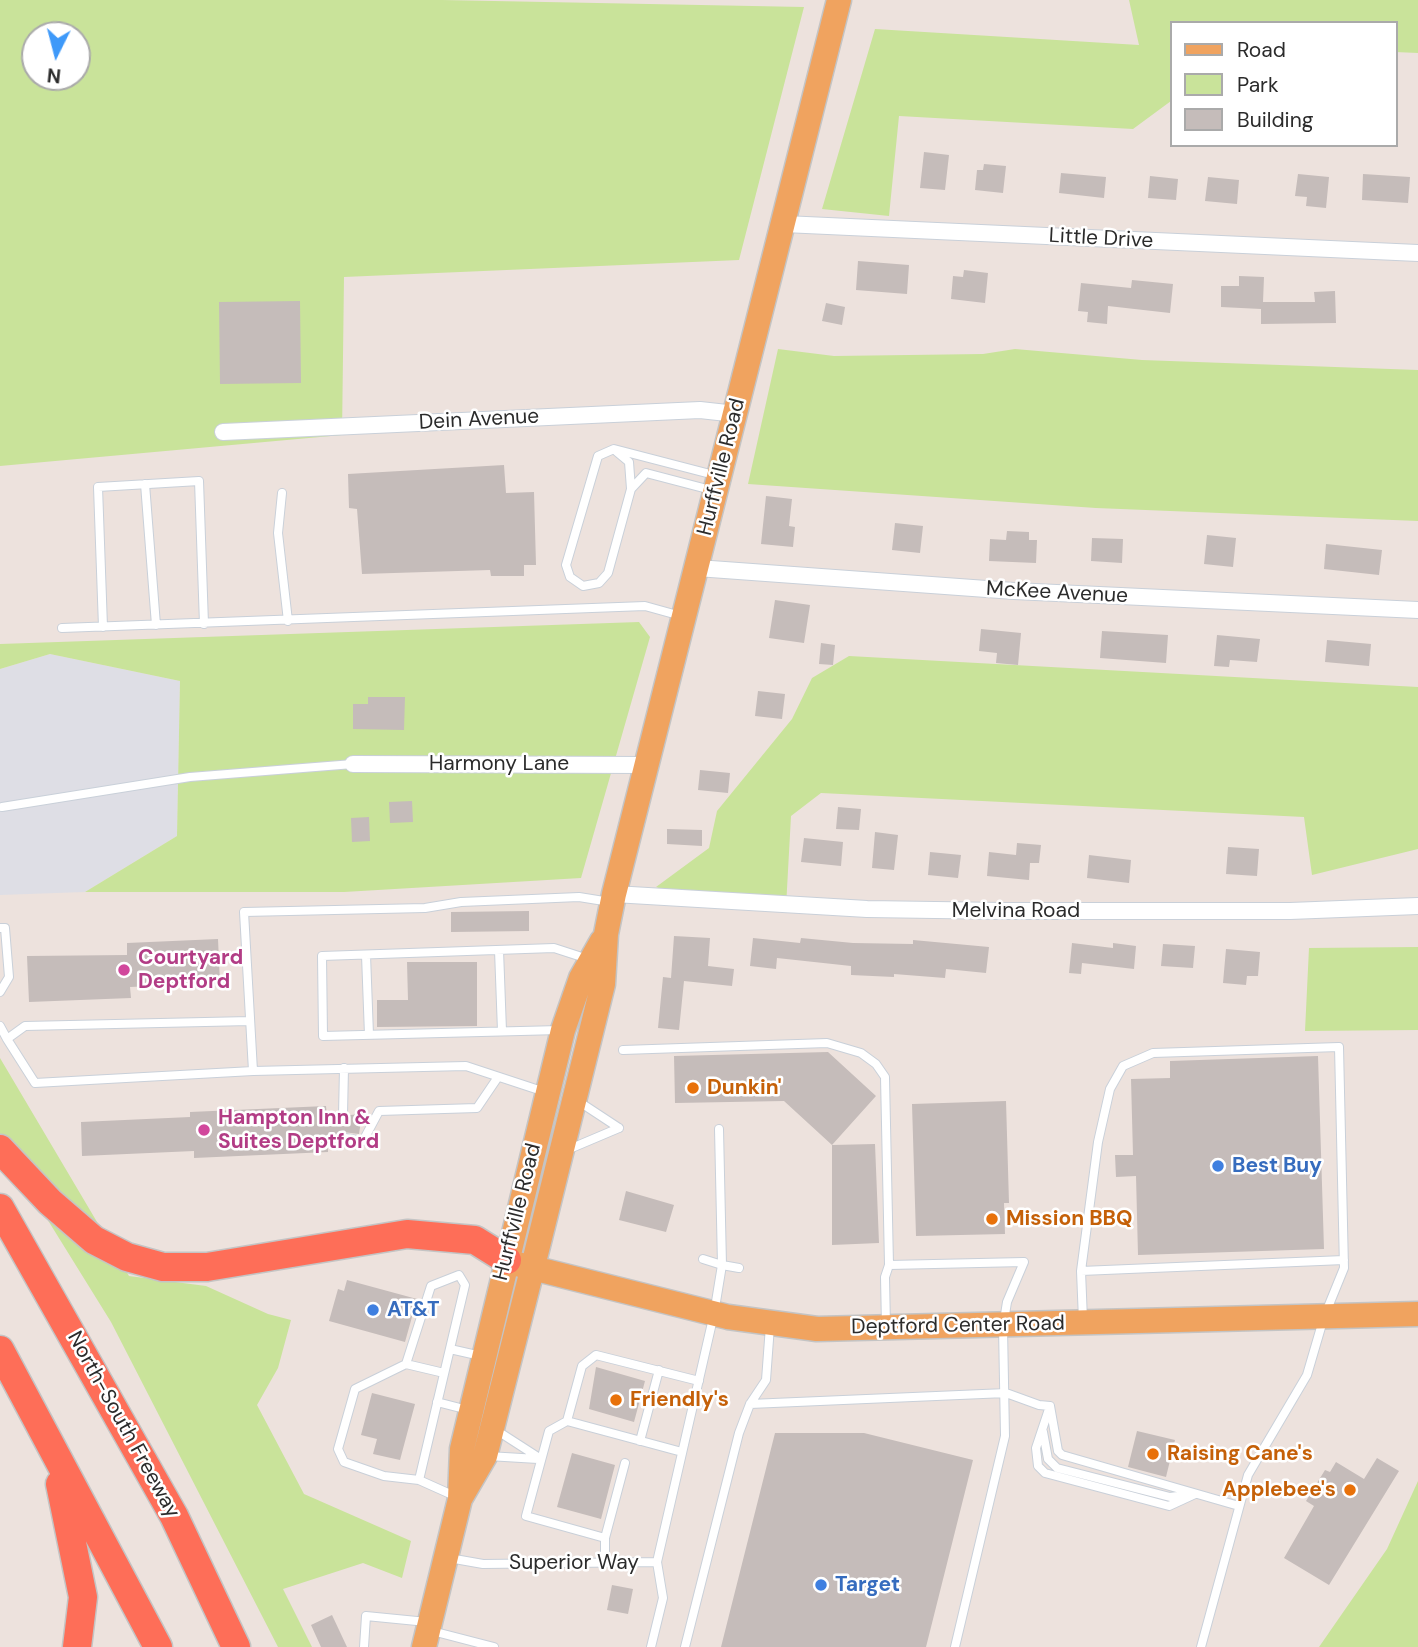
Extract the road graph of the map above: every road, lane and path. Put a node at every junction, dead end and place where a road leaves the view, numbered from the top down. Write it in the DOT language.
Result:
graph roads {
  1 [pos="839,0"];
  2 [pos="784,224"];
  3 [pos="1418,253"];
  4 [pos="736,414"];
  5 [pos="223,432"];
  6 [pos="614,449"];
  7 [pos="145,484"];
  8 [pos="718,484"];
  9 [pos="631,489"];
  10 [pos="282,494"];
  11 [pos="697,568"];
  12 [pos="1418,610"];
  13 [pos="684,616"];
  14 [pos="288,621"];
  15 [pos="204,624"];
  16 [pos="156,625"];
  17 [pos="103,627"];
  18 [pos="62,628"];
  19 [pos="353,764"];
  20 [pos="646,765"];
  21 [pos="2,807"];
  22 [pos="613,898"];
  23 [pos="1418,906"];
  24 [pos="0,928"];
  25 [pos="606,934"];
  26 [pos="499,950"];
  27 [pos="366,955"];
  28 [pos="592,960"];
  29 [pos="0,992"];
  30 [pos="250,1021"];
  31 [pos="0,1026"];
  32 [pos="563,1030"];
  33 [pos="502,1031"];
  34 [pos="369,1035"];
  35 [pos="7,1039"];
  36 [pos="623,1050"];
  37 [pos="344,1068"];
  38 [pos="253,1071"];
  39 [pos="498,1077"];
  40 [pos="548,1093"];
  41 [pos="574,1099"];
  42 [pos="343,1115"];
  43 [pos="719,1129"];
  44 [pos="345,1138"];
  45 [pos="0,1149"];
  46 [pos="561,1152"];
  47 [pos="0,1208"];
  48 [pos="703,1259"];
  49 [pos="1344,1260"];
  50 [pos="519,1265"];
  51 [pos="722,1265"];
  52 [pos="889,1265"];
  53 [pos="738,1269"];
  54 [pos="1081,1271"];
  55 [pos="714,1314"];
  56 [pos="1418,1314"];
  57 [pos="1324,1317"];
  58 [pos="771,1323"];
  59 [pos="1083,1323"];
  60 [pos="1003,1327"];
  61 [pos="886,1329"];
  62 [pos="450,1349"];
  63 [pos="0,1350"];
  64 [pos="484,1357"];
  65 [pos="406,1364"];
  66 [pos="659,1370"];
  67 [pos="444,1373"];
  68 [pos="699,1381"];
  69 [pos="1006,1393"];
  70 [pos="437,1402"];
  71 [pos="750,1404"];
  72 [pos="1050,1406"];
  73 [pos="471,1411"];
  74 [pos="567,1420"];
  75 [pos="492,1428"];
  76 [pos="1042,1429"];
  77 [pos="640,1441"];
  78 [pos="682,1452"];
  79 [pos="54,1454"];
  80 [pos="485,1456"];
  81 [pos="541,1459"];
  82 [pos="625,1463"];
  83 [pos="419,1480"];
  84 [pos="1195,1494"];
  85 [pos="460,1499"];
  86 [pos="1240,1506"];
  87 [pos="605,1538"];
  88 [pos="446,1557"];
  89 [pos="605,1562"];
  90 [pos="657,1562"];
  91 [pos="428,1633"];
  92 [pos="77,1647"];
  93 [pos="158,1647"];
  94 [pos="236,1647"];
  95 [pos="364,1647"];
  96 [pos="494,1647"];
  97 [pos="651,1647"];
  98 [pos="685,1647"];
  99 [pos="956,1647"];
  100 [pos="1202,1647"];
  1 -- 2 [label="main road, Hurffville Road"];
  2 -- 3 [label="street, Little Drive"];
  2 -- 4 [label="main road, Hurffville Road"];
  4 -- 5 [label="street, Dein Avenue"];
  4 -- 8 [label="main road, Hurffville Road"];
  6 -- 8 [label="lane"];
  6 -- 9 [label="lane"];
  6 -- 9 [label="lane"];
  7 -- 15 [label="lane"];
  7 -- 16 [label="lane"];
  7 -- 17 [label="lane"];
  8 -- 9 [label="lane"];
  8 -- 11 [label="main road, Hurffville Road"];
  10 -- 14 [label="lane"];
  11 -- 12 [label="street, McKee Avenue"];
  11 -- 13 [label="main road, Hurffville Road"];
  13 -- 14 [label="lane"];
  13 -- 20 [label="main road, Hurffville Road"];
  14 -- 15 [label="lane"];
  15 -- 16 [label="lane"];
  16 -- 17 [label="lane"];
  17 -- 18 [label="lane"];
  19 -- 20 [label="street, Harmony Lane"];
  19 -- 21 [label="lane"];
  20 -- 22 [label="main road, Hurffville Road"];
  22 -- 23 [label="street, Melvina Road"];
  22 -- 25 [label="main road, Hurffville Road"];
  22 -- 30 [label="lane"];
  24 -- 29 [label="lane"];
  25 -- 28 [label="main road, Hurffville Road"];
  25 -- 41 [label="main road, Hurffville Road"];
  26 -- 27 [label="lane"];
  26 -- 28 [label="lane"];
  26 -- 33 [label="lane"];
  27 -- 34 [label="lane"];
  27 -- 34 [label="lane"];
  28 -- 32 [label="main road, Hurffville Road"];
  30 -- 35 [label="lane"];
  30 -- 38 [label="lane"];
  31 -- 35 [label="lane"];
  32 -- 33 [label="lane"];
  32 -- 40 [label="main road, Hurffville Road"];
  33 -- 34 [label="lane"];
  35 -- 38 [label="lane"];
  36 -- 52 [label="lane"];
  37 -- 38 [label="lane"];
  37 -- 39 [label="lane"];
  37 -- 42 [label="lane"];
  39 -- 40 [label="lane"];
  39 -- 44 [label="lane"];
  40 -- 50 [label="main road, Hurffville Road"];
  41 -- 46 [label="main road, Hurffville Road"];
  41 -- 46 [label="lane"];
  43 -- 51 [label="lane"];
  45 -- 50 [label="highway"];
  46 -- 50 [label="main road, Hurffville Road"];
  47 -- 94 [label="highway, North-South Freeway"];
  48 -- 51 [label="lane"];
  49 -- 54 [label="lane"];
  49 -- 54 [label="lane"];
  49 -- 57 [label="lane"];
  50 -- 55 [label="main road, Deptford Center Road"];
  50 -- 64 [label="main road, Hurffville Road"];
  50 -- 75 [label="main road, Hurffville Road"];
  51 -- 53 [label="lane"];
  51 -- 55 [label="lane"];
  52 -- 60 [label="lane"];
  52 -- 61 [label="lane"];
  54 -- 59 [label="lane"];
  55 -- 58 [label="main road, Deptford Center Road"];
  55 -- 68 [label="lane"];
  56 -- 57 [label="main road, Deptford Center Road"];
  57 -- 59 [label="main road, Deptford Center Road"];
  57 -- 86 [label="lane"];
  58 -- 61 [label="main road, Deptford Center Road"];
  58 -- 71 [label="lane"];
  59 -- 60 [label="main road, Deptford Center Road"];
  60 -- 61 [label="main road, Deptford Center Road"];
  60 -- 69 [label="lane"];
  62 -- 64 [label="lane"];
  62 -- 65 [label="lane"];
  62 -- 67 [label="lane"];
  63 -- 79 [label="highway"];
  64 -- 73 [label="main road, Hurffville Road"];
  65 -- 67 [label="lane"];
  65 -- 83 [label="lane"];
  66 -- 68 [label="lane"];
  66 -- 74 [label="lane"];
  66 -- 77 [label="lane"];
  67 -- 70 [label="lane"];
  68 -- 78 [label="lane"];
  69 -- 71 [label="lane"];
  69 -- 72 [label="lane"];
  69 -- 99 [label="lane"];
  70 -- 73 [label="lane"];
  70 -- 83 [label="lane"];
  71 -- 98 [label="lane"];
  72 -- 76 [label="lane"];
  72 -- 84 [label="lane"];
  73 -- 85 [label="main road, Hurffville Road"];
  74 -- 77 [label="lane"];
  74 -- 81 [label="lane"];
  75 -- 80 [label="main road, Hurffville Road"];
  75 -- 81 [label="lane"];
  76 -- 84 [label="lane"];
  76 -- 84 [label="lane"];
  77 -- 78 [label="lane"];
  78 -- 90 [label="lane"];
  79 -- 92 [label="highway"];
  79 -- 93 [label="highway"];
  80 -- 81 [label="lane"];
  80 -- 85 [label="main road, Hurffville Road"];
  81 -- 87 [label="lane"];
  82 -- 87 [label="lane"];
  83 -- 85 [label="lane"];
  84 -- 86 [label="lane"];
  85 -- 88 [label="main road, Hurffville Road"];
  86 -- 100 [label="lane"];
  87 -- 89 [label="lane"];
  88 -- 89 [label="lane, Superior Way"];
  88 -- 91 [label="main road, Hurffville Road"];
  89 -- 90 [label="lane, Superior Way"];
  90 -- 97 [label="lane, Superior Way"];
  91 -- 95 [label="lane"];
  91 -- 96 [label="lane"];
}
